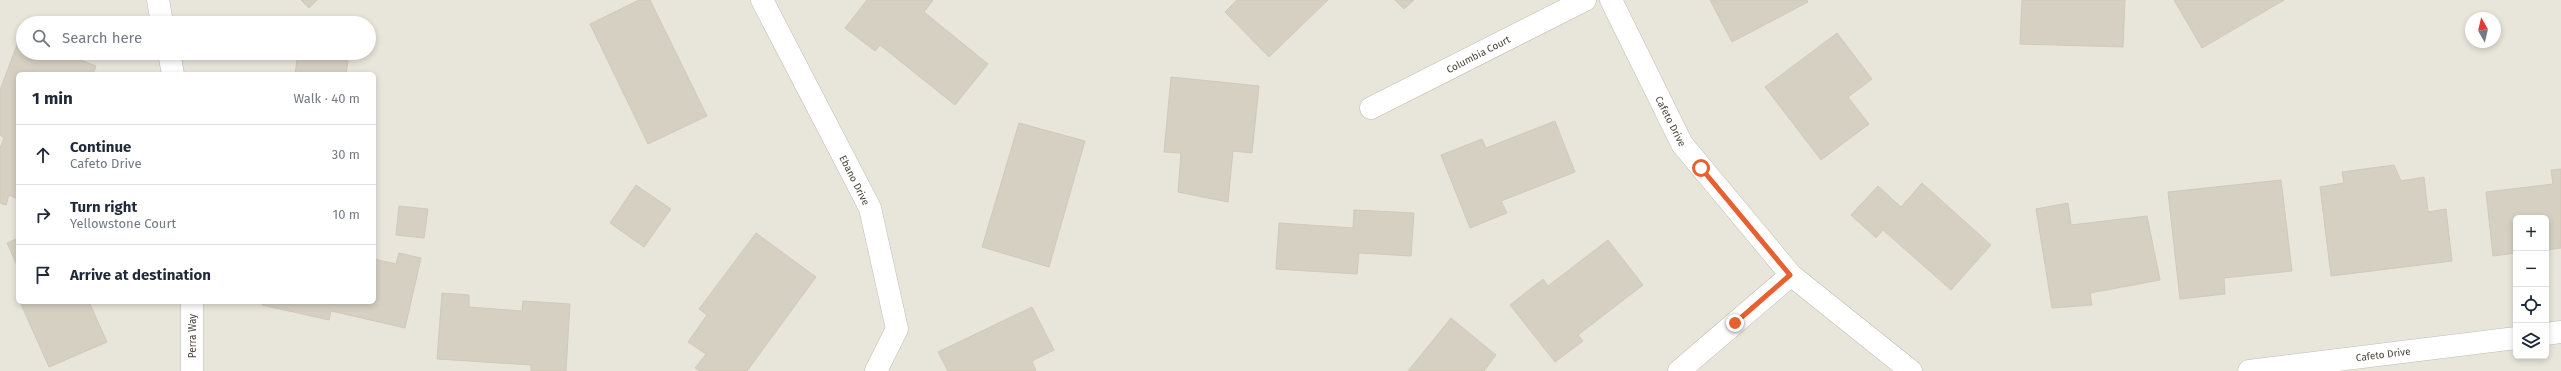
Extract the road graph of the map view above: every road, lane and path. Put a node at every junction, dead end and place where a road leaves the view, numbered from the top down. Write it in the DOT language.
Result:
graph roads {
  1 [pos="158,0"];
  2 [pos="762,0"];
  3 [pos="1585,0"];
  4 [pos="1611,0"];
  5 [pos="161,16"];
  6 [pos="170,60"];
  7 [pos="173,72"];
  8 [pos="1371,108"];
  9 [pos="1790,275"];
  10 [pos="192,304"];
  11 [pos="2561,332"];
  12 [pos="2549,334"];
  13 [pos="2513,338"];
  14 [pos="192,371"];
  15 [pos="876,371"];
  16 [pos="1679,371"];
  17 [pos="1912,371"];
  18 [pos="2249,371"];
  1 -- 5 [label="street"];
  2 -- 15 [label="street, Ebano Drive"];
  3 -- 8 [label="street, Columbia Court"];
  4 -- 9 [label="street, Cafeto Drive"];
  6 -- 7 [label="street"];
  9 -- 16 [label="street"];
  9 -- 17 [label="street, Cafeto Drive"];
  10 -- 14 [label="street, Perra Way"];
  11 -- 12 [label="street"];
  13 -- 18 [label="street, Cafeto Drive"];
}
